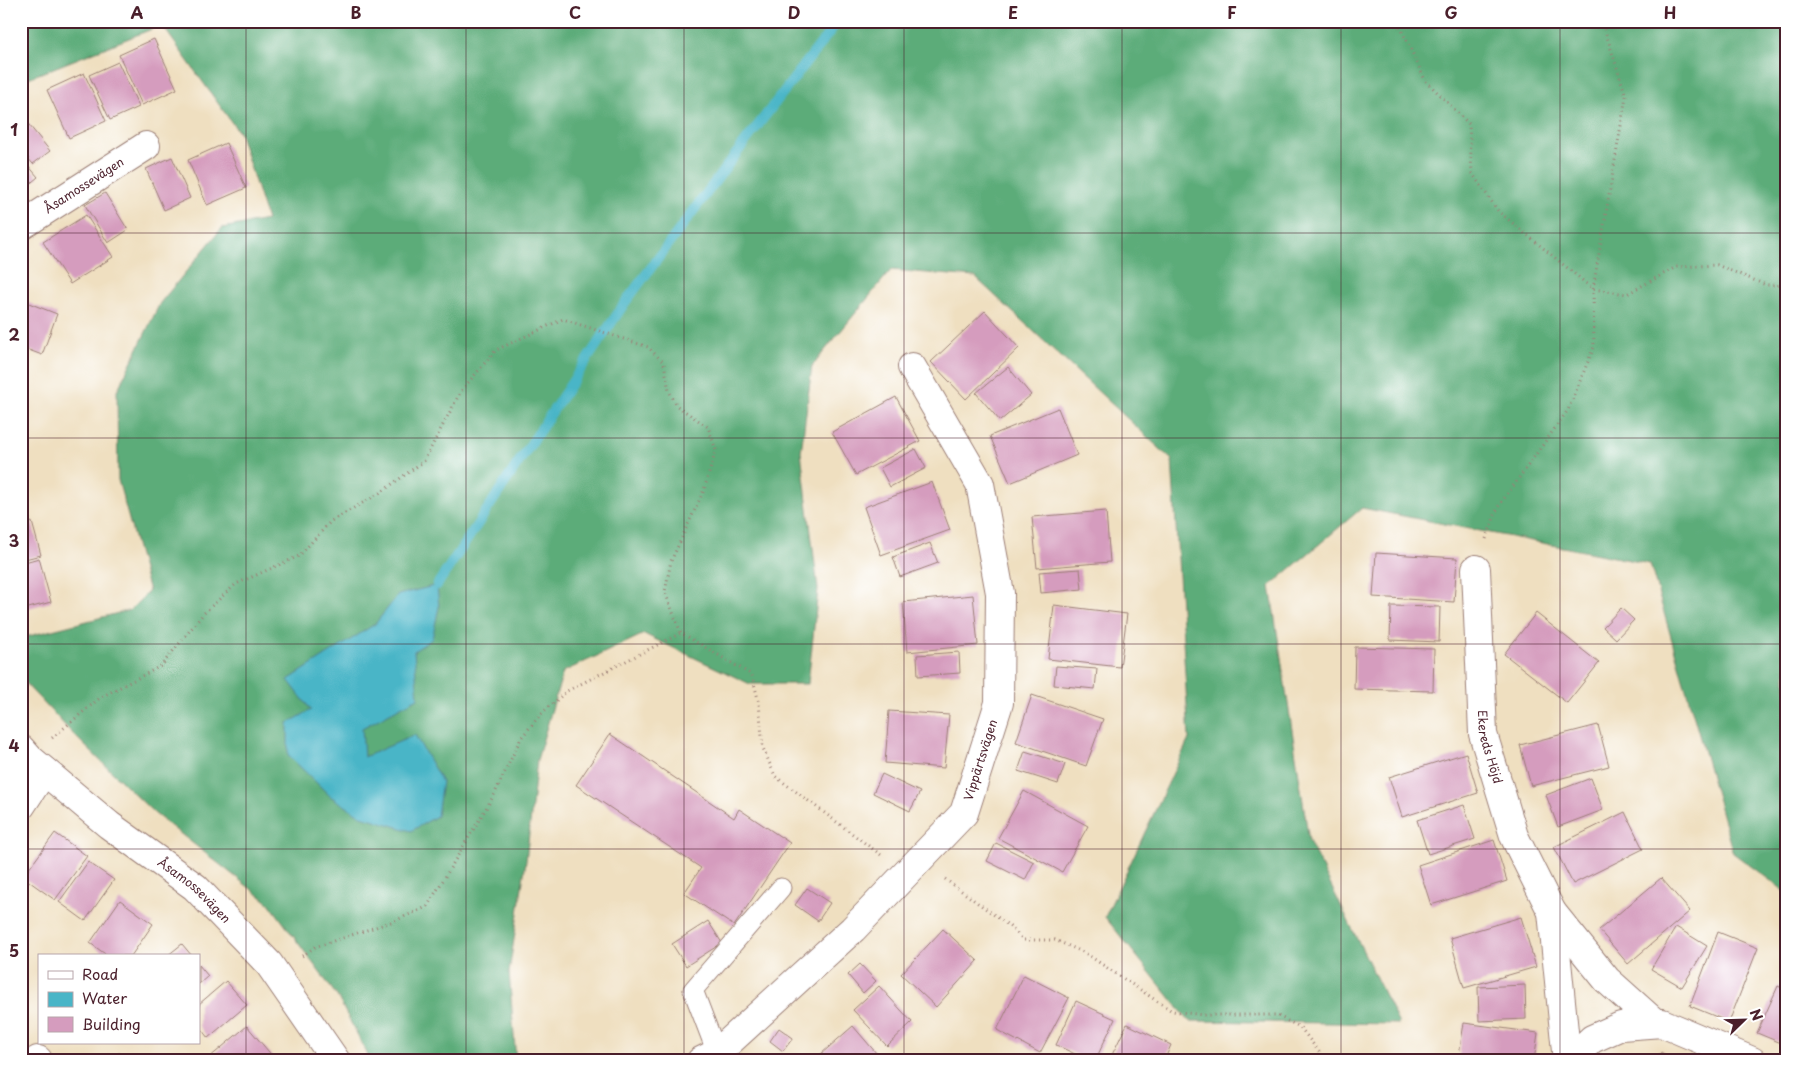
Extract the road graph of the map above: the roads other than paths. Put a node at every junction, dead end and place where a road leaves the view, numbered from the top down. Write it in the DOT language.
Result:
graph roads {
  1 [pos="146,146"];
  2 [pos="21,226"];
  3 [pos="912,367"];
  4 [pos="1476,569"];
  5 [pos="31,759"];
  6 [pos="21,806"];
  7 [pos="780,888"];
  8 [pos="1552,912"];
  9 [pos="1654,1023"];
  10 [pos="714,1058"];
  11 [pos="336,1061"];
  12 [pos="1568,1061"];
  13 [pos="1752,1061"];
  1 -- 2 [label="street, Åsamossevägen"];
  3 -- 10 [label="street, Vippärtsvägen"];
  4 -- 8 [label="street, Ekereds Höjd"];
  5 -- 6 [label="street"];
  5 -- 11 [label="street, Åsamossevägen"];
  7 -- 10 [label="lane"];
  8 -- 9 [label="street, Ekereds Höjd"];
  8 -- 12 [label="street, Ekereds Höjd"];
  9 -- 12 [label="street, Ekereds Höjd"];
  9 -- 13 [label="street, Ekereds Höjd"];
}
